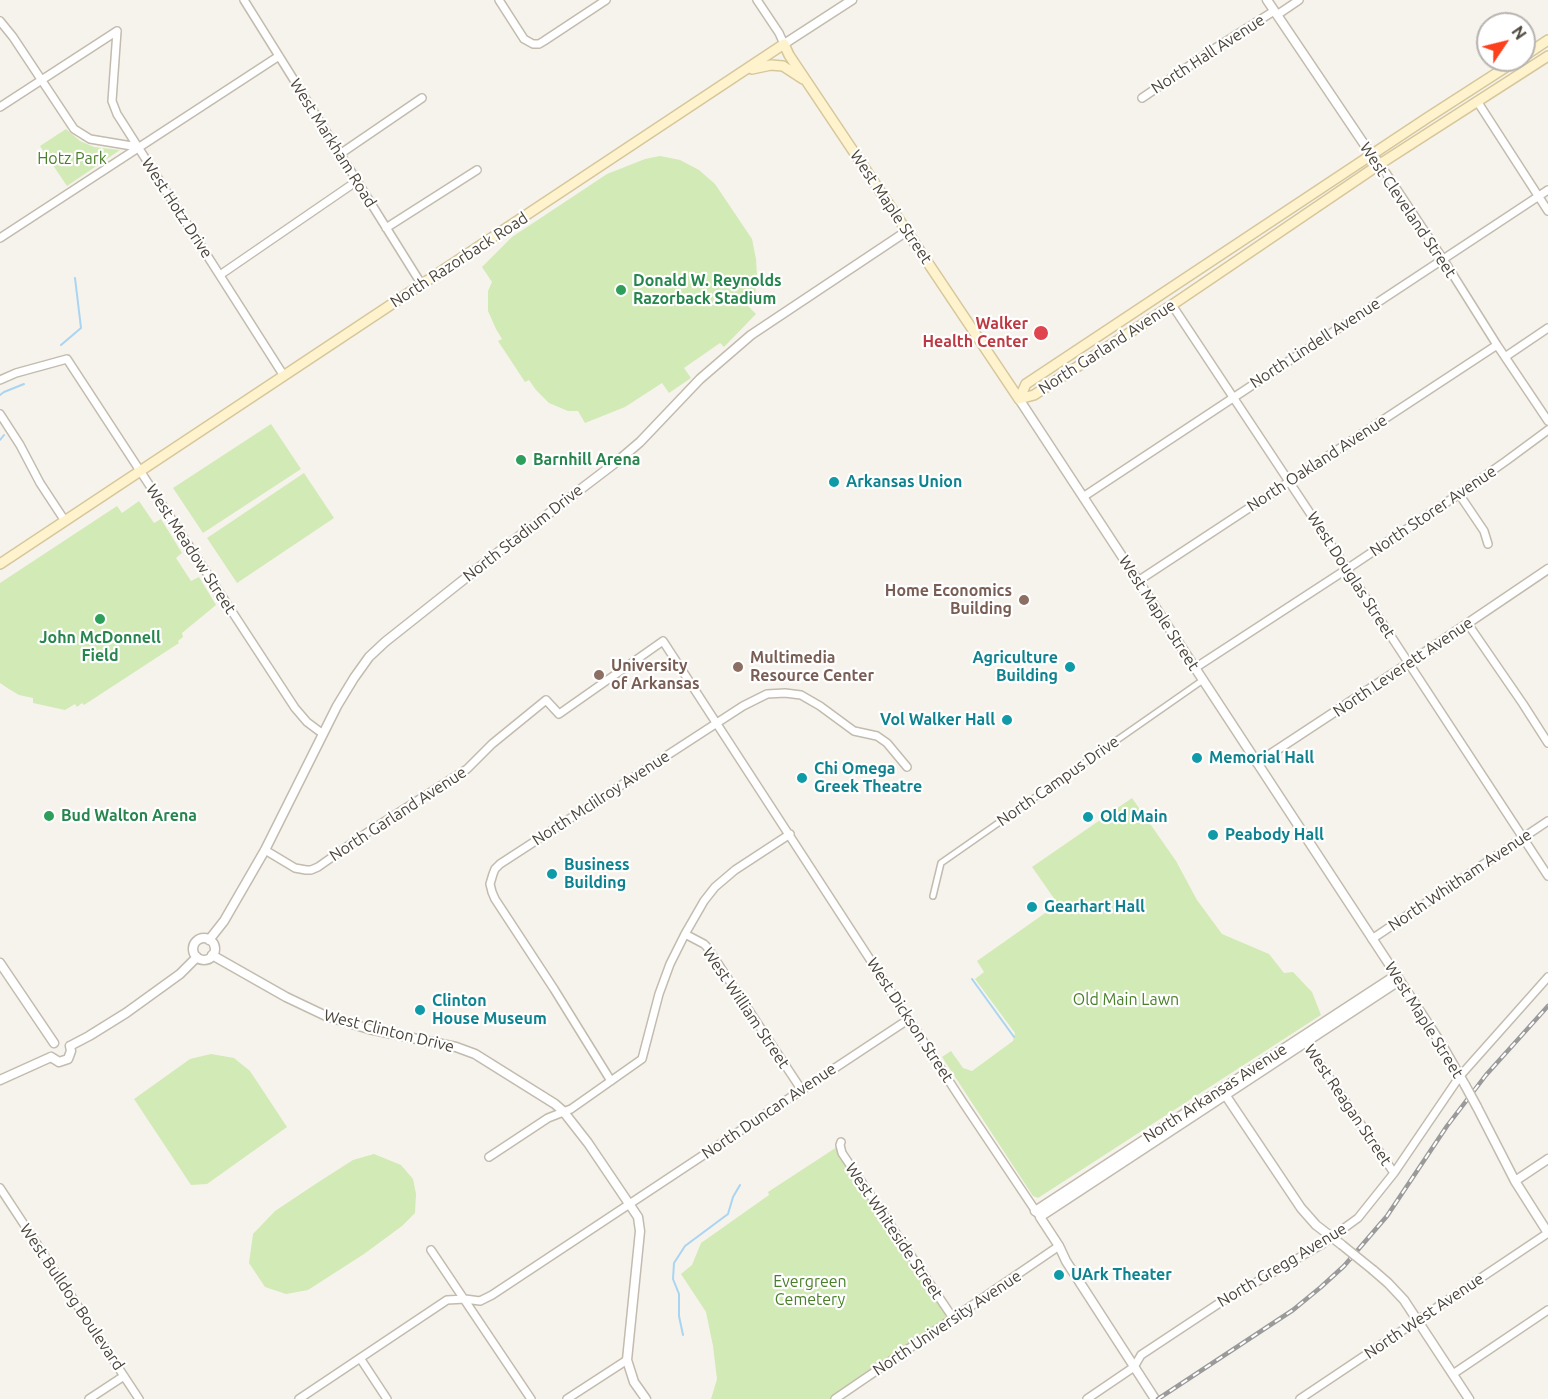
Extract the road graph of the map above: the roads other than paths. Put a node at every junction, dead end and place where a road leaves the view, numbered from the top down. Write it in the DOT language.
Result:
graph roads {
  1 [pos="244,0"];
  2 [pos="499,0"];
  3 [pos="606,0"];
  4 [pos="757,0"];
  5 [pos="852,0"];
  6 [pos="1267,0"];
  7 [pos="1299,0"];
  8 [pos="1275,13"];
  9 [pos="0,21"];
  10 [pos="784,45"];
  11 [pos="279,56"];
  12 [pos="1548,56"];
  13 [pos="1499,72"];
  14 [pos="741,73"];
  15 [pos="41,81"];
  16 [pos="807,82"];
  17 [pos="422,98"];
  18 [pos="1142,98"];
  19 [pos="1477,101"];
  20 [pos="0,107"];
  21 [pos="138,147"];
  22 [pos="339,154"];
  23 [pos="1373,154"];
  24 [pos="1380,164"];
  25 [pos="477,170"];
  26 [pos="357,181"];
  27 [pos="1548,190"];
  28 [pos="1539,196"];
  29 [pos="1548,211"];
  30 [pos="386,228"];
  31 [pos="907,231"];
  32 [pos="0,238"];
  33 [pos="1443,259"];
  34 [pos="220,275"];
  35 [pos="422,285"];
  36 [pos="1172,305"];
  37 [pos="1548,328"];
  38 [pos="1497,345"];
  39 [pos="1505,357"];
  40 [pos="284,376"];
  41 [pos="0,380"];
  42 [pos="1234,397"];
  43 [pos="1018,399"];
  44 [pos="0,414"];
  45 [pos="1548,421"];
  46 [pos="1548,430"];
  47 [pos="140,472"];
  48 [pos="1289,482"];
  49 [pos="1459,494"];
  50 [pos="1083,497"];
  51 [pos="65,521"];
  52 [pos="1488,544"];
  53 [pos="0,564"];
  54 [pos="1347,569"];
  55 [pos="1548,569"];
  56 [pos="1138,581"];
  57 [pos="1468,624"];
  58 [pos="663,641"];
  59 [pos="1409,663"];
  60 [pos="1195,668"];
  61 [pos="1203,680"];
  62 [pos="716,723"];
  63 [pos="323,734"];
  64 [pos="1548,743"];
  65 [pos="1257,763"];
  66 [pos="907,767"];
  67 [pos="1548,822"];
  68 [pos="790,834"];
  69 [pos="1524,839"];
  70 [pos="265,850"];
  71 [pos="1548,876"];
  72 [pos="933,896"];
  73 [pos="685,934"];
  74 [pos="1372,939"];
  75 [pos="209,940"];
  76 [pos="212,956"];
  77 [pos="197,957"];
  78 [pos="0,963"];
  79 [pos="1548,977"];
  80 [pos="1398,978"];
  81 [pos="909,1019"];
  82 [pos="1304,1039"];
  83 [pos="54,1043"];
  84 [pos="70,1046"];
  85 [pos="51,1057"];
  86 [pos="1460,1076"];
  87 [pos="0,1080"];
  88 [pos="611,1081"];
  89 [pos="801,1089"];
  90 [pos="1223,1092"];
  91 [pos="563,1111"];
  92 [pos="842,1142"];
  93 [pos="489,1157"];
  94 [pos="1548,1159"];
  95 [pos="1394,1173"];
  96 [pos="1515,1181"];
  97 [pos="0,1188"];
  98 [pos="629,1203"];
  99 [pos="1038,1214"];
  100 [pos="1548,1233"];
  101 [pos="1332,1237"];
  102 [pos="1059,1246"];
  103 [pos="431,1250"];
  104 [pos="465,1299"];
  105 [pos="1548,1310"];
  106 [pos="953,1318"];
  107 [pos="1418,1320"];
  108 [pos="360,1358"];
  109 [pos="627,1360"];
  110 [pos="1134,1367"];
  111 [pos="1453,1374"];
  112 [pos="124,1376"];
  113 [pos="1311,1396"];
  114 [pos="89,1399"];
  115 [pos="139,1399"];
  116 [pos="299,1399"];
  117 [pos="387,1399"];
  118 [pos="531,1399"];
  119 [pos="567,1399"];
  120 [pos="646,1399"];
  121 [pos="835,1399"];
  122 [pos="1087,1399"];
  123 [pos="1155,1399"];
  124 [pos="1300,1399"];
  125 [pos="1469,1399"];
  1 -- 11 [label="street, West Markham Road"];
  2 -- 3 [label="street"];
  4 -- 10 [label="street, West Maple Street"];
  5 -- 10 [label="street, North Razorback Road"];
  6 -- 8 [label="street, West Cleveland Street"];
  7 -- 8 [label="street, North Hall Avenue"];
  8 -- 18 [label="street, North Hall Avenue"];
  8 -- 23 [label="street, West Cleveland Street"];
  9 -- 15 [label="street, West Hotz Drive"];
  10 -- 14 [label="main road, North Razorback Road"];
  10 -- 16 [label="main road, West Maple Street"];
  11 -- 21 [label="street"];
  11 -- 22 [label="street, West Markham Road"];
  12 -- 19 [label="main road, North Garland Avenue"];
  13 -- 23 [label="main road, North Garland Avenue"];
  14 -- 16 [label="main road"];
  14 -- 35 [label="main road, North Razorback Road"];
  15 -- 20 [label="street"];
  15 -- 21 [label="street, West Hotz Drive"];
  15 -- 21 [label="street"];
  16 -- 31 [label="main road, West Maple Street"];
  17 -- 22 [label="street"];
  19 -- 24 [label="main road, North Garland Avenue"];
  19 -- 28 [label="street"];
  21 -- 32 [label="street"];
  21 -- 34 [label="street, West Hotz Drive"];
  22 -- 26 [label="street, West Markham Road"];
  23 -- 24 [label="street, West Cleveland Street"];
  23 -- 43 [label="main road, North Garland Avenue"];
  24 -- 33 [label="street, West Cleveland Street"];
  24 -- 36 [label="main road, North Garland Avenue"];
  25 -- 30 [label="street"];
  26 -- 30 [label="street, West Markham Road"];
  26 -- 34 [label="street"];
  27 -- 28 [label="street, North Lindell Avenue"];
  28 -- 29 [label="street"];
  28 -- 33 [label="street, North Lindell Avenue"];
  30 -- 35 [label="street, West Markham Road"];
  31 -- 43 [label="main road, West Maple Street"];
  31 -- 63 [label="street, North Stadium Drive"];
  33 -- 38 [label="street, West Cleveland Street"];
  33 -- 42 [label="street, North Lindell Avenue"];
  34 -- 40 [label="street, West Hotz Drive"];
  35 -- 40 [label="main road, North Razorback Road"];
  36 -- 42 [label="street, West Douglas Street"];
  36 -- 43 [label="main road, North Garland Avenue"];
  37 -- 39 [label="street"];
  38 -- 39 [label="street, West Cleveland Street"];
  38 -- 48 [label="street, North Oakland Avenue"];
  39 -- 45 [label="street, West Cleveland Street"];
  40 -- 47 [label="main road, North Razorback Road"];
  41 -- 47 [label="street, West Meadow Street"];
  42 -- 48 [label="street, West Douglas Street"];
  42 -- 50 [label="street, North Lindell Avenue"];
  43 -- 50 [label="street, West Maple Street"];
  44 -- 51 [label="street"];
  46 -- 49 [label="street, North Storer Avenue"];
  47 -- 51 [label="main road, North Razorback Road"];
  47 -- 63 [label="street, West Meadow Street"];
  48 -- 54 [label="street, West Douglas Street"];
  48 -- 56 [label="street, North Oakland Avenue"];
  49 -- 52 [label="street"];
  49 -- 54 [label="street, North Storer Avenue"];
  50 -- 56 [label="street, West Maple Street"];
  51 -- 53 [label="main road, North Razorback Road"];
  54 -- 59 [label="street, West Douglas Street"];
  54 -- 60 [label="street, North Storer Avenue"];
  55 -- 57 [label="street, North Leverett Avenue"];
  56 -- 60 [label="street, West Maple Street"];
  57 -- 59 [label="street, North Leverett Avenue"];
  57 -- 64 [label="street"];
  58 -- 62 [label="street, West Dickson Street"];
  58 -- 70 [label="street, North Garland Avenue"];
  59 -- 65 [label="street, North Leverett Avenue"];
  59 -- 69 [label="street, West Douglas Street"];
  60 -- 61 [label="street, West Maple Street"];
  61 -- 65 [label="street, West Maple Street"];
  61 -- 72 [label="street, North Campus Drive"];
  62 -- 66 [label="street, North McIilroy Avenue"];
  62 -- 68 [label="street, West Dickson Street"];
  62 -- 88 [label="street, North McIilroy Avenue"];
  63 -- 70 [label="street, North Stadium Drive"];
  65 -- 74 [label="street, West Maple Street"];
  67 -- 69 [label="street, North Whitham Avenue"];
  68 -- 73 [label="street"];
  68 -- 81 [label="street, West Dickson Street"];
  69 -- 71 [label="street, West Douglas Street"];
  69 -- 74 [label="street, North Whitham Avenue"];
  70 -- 75 [label="street, North Stadium Drive"];
  73 -- 88 [label="street"];
  73 -- 89 [label="street, West William Street"];
  74 -- 80 [label="street, West Maple Street"];
  75 -- 76 [label="street"];
  75 -- 77 [label="street"];
  76 -- 77 [label="street"];
  76 -- 91 [label="street, West Clinton Drive"];
  77 -- 84 [label="street"];
  78 -- 83 [label="street"];
  79 -- 86 [label="street, North Gregg Avenue"];
  80 -- 82 [label="street, North Arkansas Avenue"];
  80 -- 86 [label="street, West Maple Street"];
  81 -- 89 [label="street, North Duncan Avenue"];
  81 -- 99 [label="street, West Dickson Street"];
  82 -- 90 [label="street, North Arkansas Avenue"];
  82 -- 95 [label="street, West Reagan Street"];
  83 -- 84 [label="street"];
  83 -- 85 [label="street"];
  84 -- 85 [label="street"];
  85 -- 87 [label="street"];
  86 -- 95 [label="street, North Gregg Avenue"];
  86 -- 96 [label="street, West Maple Street, bridge"];
  88 -- 91 [label="street"];
  89 -- 98 [label="street, North Duncan Avenue"];
  90 -- 99 [label="street, North Arkansas Avenue"];
  90 -- 101 [label="street"];
  91 -- 93 [label="street"];
  91 -- 98 [label="street, West Clinton Drive"];
  92 -- 106 [label="street, West Whiteside Street"];
  94 -- 96 [label="street"];
  95 -- 101 [label="street, North Gregg Avenue"];
  96 -- 100 [label="street, West Maple Street"];
  97 -- 112 [label="street, West Bulldog Boulevard"];
  98 -- 104 [label="street, North Duncan Avenue"];
  98 -- 109 [label="street, West Clinton Drive"];
  99 -- 102 [label="street, West Dickson Street"];
  100 -- 107 [label="street, North West Avenue"];
  101 -- 107 [label="street, bridge"];
  101 -- 110 [label="street, North Gregg Avenue"];
  102 -- 106 [label="street, North University Avenue"];
  102 -- 110 [label="street, West Dickson Street"];
  103 -- 104 [label="street"];
  104 -- 108 [label="street, North Duncan Avenue"];
  104 -- 118 [label="street"];
  105 -- 111 [label="street"];
  106 -- 121 [label="street, North University Avenue"];
  107 -- 111 [label="street"];
  107 -- 113 [label="street, North West Avenue"];
  108 -- 116 [label="street, North Duncan Avenue"];
  108 -- 117 [label="street"];
  109 -- 119 [label="street"];
  109 -- 120 [label="street"];
  110 -- 122 [label="street, North Gregg Avenue"];
  110 -- 123 [label="street, West Dickson Street"];
  111 -- 125 [label="street"];
  112 -- 114 [label="street"];
  112 -- 115 [label="street, West Bulldog Boulevard"];
  113 -- 124 [label="street, North West Avenue"];
}
